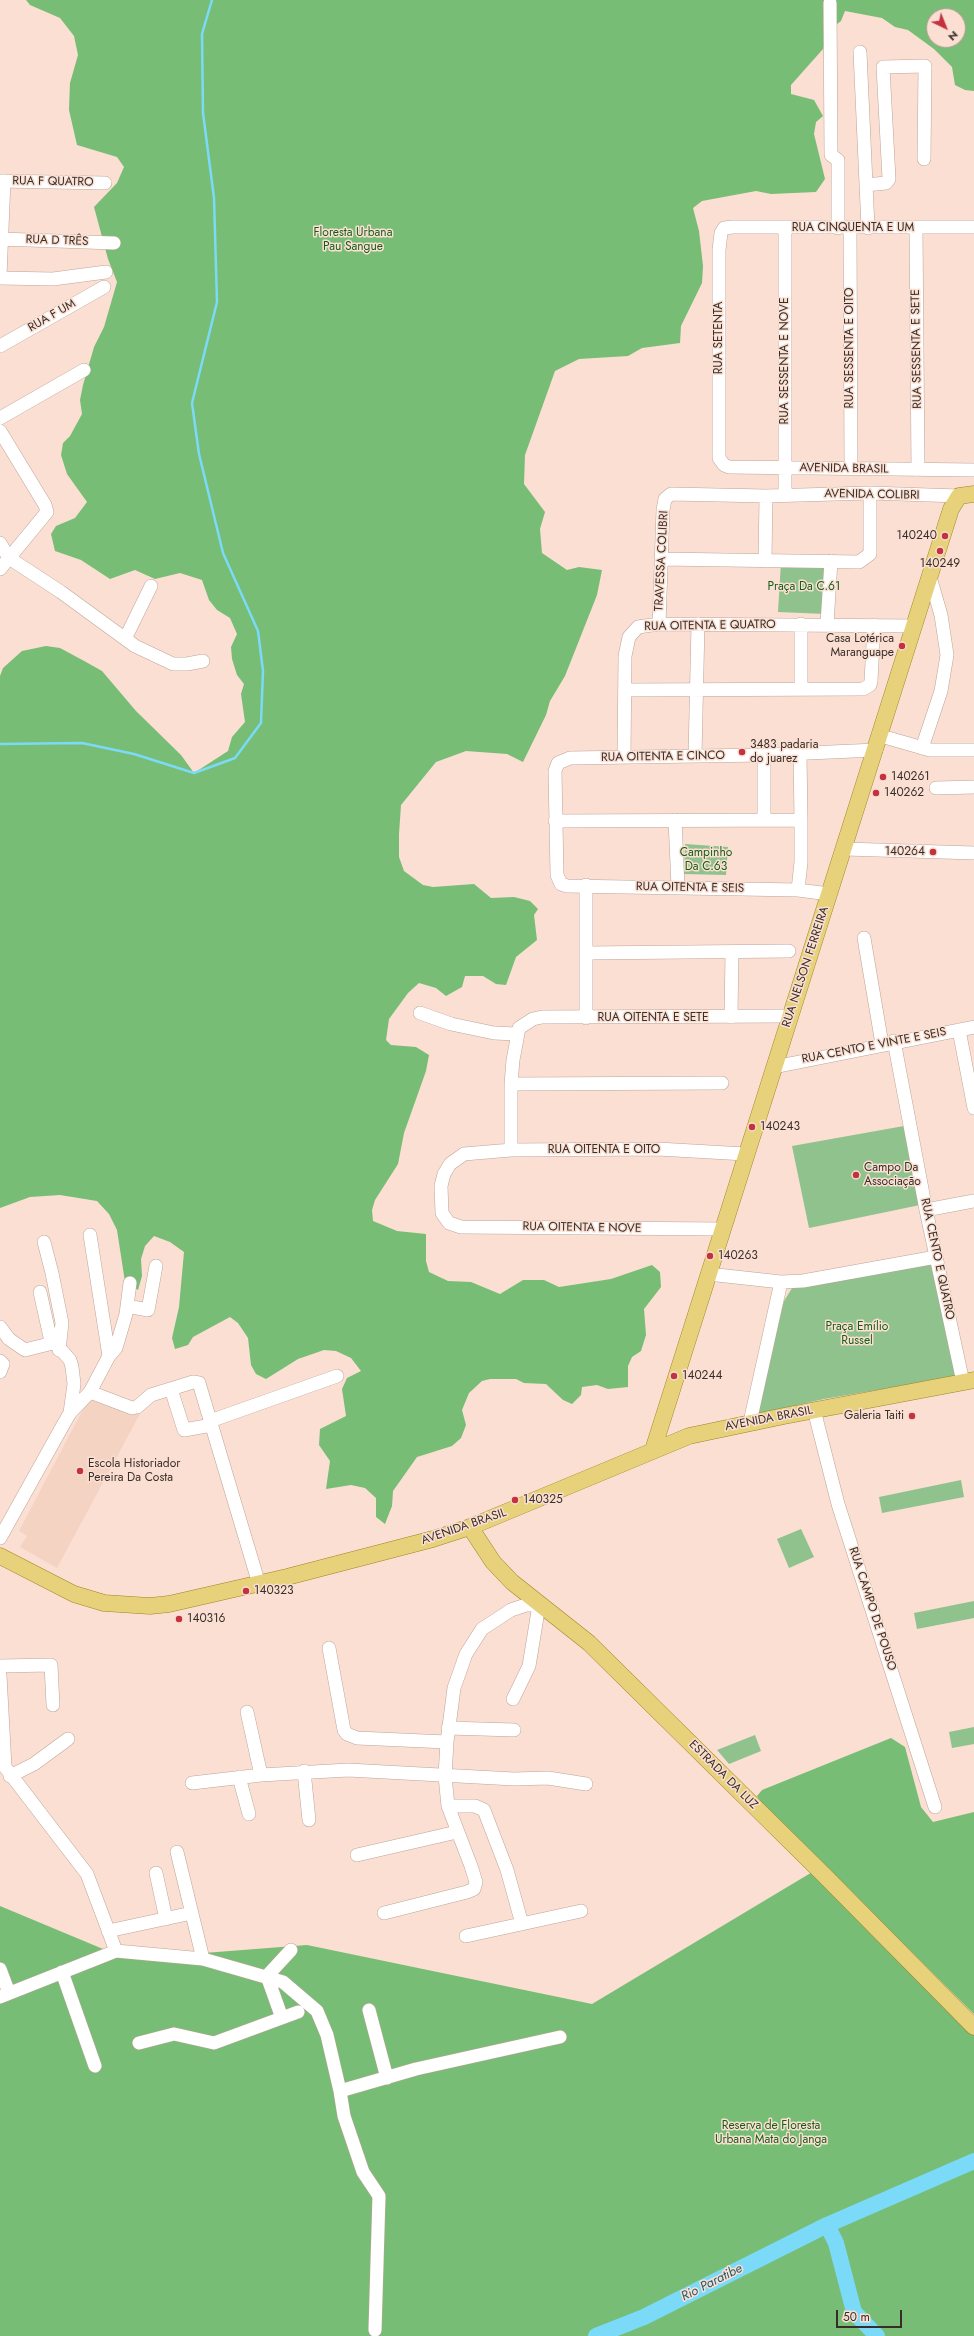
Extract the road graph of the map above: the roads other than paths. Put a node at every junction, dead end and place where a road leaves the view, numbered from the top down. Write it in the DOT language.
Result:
graph roads {
  1 [pos="830,4"];
  2 [pos="860,52"];
  3 [pos="924,159"];
  4 [pos="2,181"];
  5 [pos="105,183"];
  6 [pos="866,185"];
  7 [pos="733,227"];
  8 [pos="974,227"];
  9 [pos="784,228"];
  10 [pos="844,228"];
  11 [pos="868,228"];
  12 [pos="916,228"];
  13 [pos="1,239"];
  14 [pos="114,243"];
  15 [pos="106,272"];
  16 [pos="0,277"];
  17 [pos="104,287"];
  18 [pos="0,346"];
  19 [pos="84,370"];
  20 [pos="0,418"];
  21 [pos="0,431"];
  22 [pos="719,458"];
  23 [pos="786,468"];
  24 [pos="851,468"];
  25 [pos="918,470"];
  26 [pos="974,470"];
  27 [pos="870,493"];
  28 [pos="785,495"];
  29 [pos="967,495"];
  30 [pos="766,496"];
  31 [pos="0,543"];
  32 [pos="9,558"];
  33 [pos="661,559"];
  34 [pos="765,560"];
  35 [pos="831,561"];
  36 [pos="0,569"];
  37 [pos="930,577"];
  38 [pos="151,586"];
  39 [pos="659,624"];
  40 [pos="698,624"];
  41 [pos="801,624"];
  42 [pos="828,624"];
  43 [pos="874,625"];
  44 [pos="915,626"];
  45 [pos="125,638"];
  46 [pos="203,661"];
  47 [pos="801,688"];
  48 [pos="697,689"];
  49 [pos="625,690"];
  50 [pos="878,743"];
  51 [pos="922,748"];
  52 [pos="974,750"];
  53 [pos="800,754"];
  54 [pos="624,756"];
  55 [pos="695,756"];
  56 [pos="764,756"];
  57 [pos="974,787"];
  58 [pos="936,788"];
  59 [pos="764,819"];
  60 [pos="674,820"];
  61 [pos="555,821"];
  62 [pos="801,821"];
  63 [pos="845,849"];
  64 [pos="974,853"];
  65 [pos="586,885"];
  66 [pos="678,887"];
  67 [pos="798,890"];
  68 [pos="830,894"];
  69 [pos="864,938"];
  70 [pos="788,951"];
  71 [pos="732,952"];
  72 [pos="586,953"];
  73 [pos="420,1013"];
  74 [pos="790,1016"];
  75 [pos="731,1017"];
  76 [pos="586,1018"];
  77 [pos="974,1027"];
  78 [pos="959,1030"];
  79 [pos="518,1031"];
  80 [pos="888,1042"];
  81 [pos="774,1067"];
  82 [pos="511,1084"];
  83 [pos="722,1084"];
  84 [pos="974,1108"];
  85 [pos="512,1150"];
  86 [pos="745,1154"];
  87 [pos="974,1201"];
  88 [pos="926,1210"];
  89 [pos="444,1219"];
  90 [pos="722,1229"];
  91 [pos="90,1235"];
  92 [pos="44,1242"];
  93 [pos="936,1257"];
  94 [pos="156,1266"];
  95 [pos="708,1274"];
  96 [pos="781,1282"];
  97 [pos="130,1283"];
  98 [pos="40,1292"];
  99 [pos="127,1306"];
  100 [pos="0,1327"];
  101 [pos="56,1346"];
  102 [pos="109,1356"];
  103 [pos="0,1361"];
  104 [pos="0,1372"];
  105 [pos="337,1376"];
  106 [pos="969,1381"];
  107 [pos="171,1389"];
  108 [pos="90,1392"];
  109 [pos="814,1410"];
  110 [pos="70,1413"];
  111 [pos="750,1422"];
  112 [pos="211,1423"];
  113 [pos="653,1450"];
  114 [pos="470,1527"];
  115 [pos="0,1538"];
  116 [pos="0,1556"];
  117 [pos="258,1584"];
  118 [pos="538,1605"];
  119 [pos="329,1648"];
  120 [pos="0,1666"];
  121 [pos="0,1675"];
  122 [pos="513,1699"];
  123 [pos="53,1705"];
  124 [pos="246,1712"];
  125 [pos="448,1728"];
  126 [pos="514,1730"];
  127 [pos="68,1739"];
  128 [pos="447,1742"];
  129 [pos="304,1772"];
  130 [pos="261,1775"];
  131 [pos="10,1776"];
  132 [pos="445,1776"];
  133 [pos="239,1777"];
  134 [pos="192,1783"];
  135 [pos="586,1784"];
  136 [pos="448,1806"];
  137 [pos="935,1807"];
  138 [pos="249,1814"];
  139 [pos="309,1820"];
  140 [pos="457,1832"];
  141 [pos="177,1852"];
  142 [pos="358,1856"];
  143 [pos="156,1873"];
  144 [pos="581,1911"];
  145 [pos="192,1913"];
  146 [pos="384,1913"];
  147 [pos="166,1919"];
  148 [pos="522,1924"];
  149 [pos="108,1931"];
  150 [pos="466,1936"];
  151 [pos="291,1950"];
  152 [pos="116,1951"];
  153 [pos="202,1959"];
  154 [pos="0,1969"];
  155 [pos="62,1972"];
  156 [pos="267,1976"];
  157 [pos="5,1995"];
  158 [pos="370,2010"];
  159 [pos="298,2012"];
  160 [pos="282,2018"];
  161 [pos="974,2027"];
  162 [pos="560,2037"];
  163 [pos="139,2043"];
  164 [pos="95,2066"];
  165 [pos="387,2078"];
  166 [pos="340,2091"];
  167 [pos="375,2330"];
  1 -- 10 [label="street, RUA SESSENTA E OITO"];
  2 -- 6 [label="street"];
  3 -- 6 [label="street"];
  4 -- 5 [label="street, RUA F QUATRO"];
  4 -- 13 [label="street"];
  6 -- 11 [label="street"];
  7 -- 9 [label="street, RUA CINQUENTA E UM"];
  7 -- 22 [label="street, RUA SETENTA"];
  8 -- 12 [label="street, RUA CINQUENTA E UM"];
  9 -- 10 [label="street, RUA CINQUENTA E UM"];
  9 -- 23 [label="street, RUA SESSENTA E NOVE"];
  10 -- 11 [label="street, RUA CINQUENTA E UM"];
  10 -- 24 [label="street, RUA SESSENTA E OITO"];
  11 -- 12 [label="street, RUA CINQUENTA E UM"];
  12 -- 25 [label="street, RUA SESSENTA E SETE"];
  13 -- 14 [label="street, RUA D TRÊS"];
  13 -- 16 [label="street"];
  15 -- 16 [label="street"];
  17 -- 18 [label="street, RUA F UM"];
  19 -- 20 [label="street"];
  21 -- 32 [label="street"];
  22 -- 23 [label="street, AVENIDA BRASIL"];
  23 -- 24 [label="street, AVENIDA BRASIL"];
  23 -- 28 [label="street, RUA SESSENTA E NOVE"];
  24 -- 25 [label="street, AVENIDA BRASIL"];
  25 -- 26 [label="street, AVENIDA BRASIL"];
  27 -- 28 [label="street, AVENIDA COLIBRI"];
  27 -- 29 [label="street, AVENIDA COLIBRI"];
  27 -- 35 [label="street"];
  28 -- 30 [label="street, TRAVESSA COLIBRI"];
  29 -- 37 [label="main road, RUA NELSON FERREIRA"];
  30 -- 33 [label="street, TRAVESSA COLIBRI"];
  30 -- 34 [label="street"];
  31 -- 32 [label="street"];
  32 -- 36 [label="street"];
  32 -- 45 [label="street"];
  33 -- 34 [label="street"];
  33 -- 39 [label="street, TRAVESSA COLIBRI"];
  34 -- 35 [label="street"];
  35 -- 42 [label="street"];
  37 -- 44 [label="main road, RUA NELSON FERREIRA"];
  37 -- 51 [label="street"];
  38 -- 45 [label="street"];
  39 -- 40 [label="street, RUA OITENTA E QUATRO"];
  39 -- 49 [label="street, RUA OITENTA E QUATRO"];
  40 -- 41 [label="street, RUA OITENTA E QUATRO"];
  40 -- 48 [label="street"];
  41 -- 42 [label="street, RUA OITENTA E QUATRO"];
  41 -- 47 [label="street"];
  42 -- 43 [label="street, RUA OITENTA E QUATRO"];
  43 -- 44 [label="street, RUA OITENTA E QUATRO"];
  43 -- 47 [label="street"];
  44 -- 50 [label="main road, RUA NELSON FERREIRA"];
  45 -- 46 [label="street"];
  47 -- 48 [label="street"];
  48 -- 49 [label="street"];
  48 -- 55 [label="street"];
  49 -- 54 [label="street, RUA OITENTA E QUATRO"];
  50 -- 51 [label="street"];
  50 -- 53 [label="street, RUA OITENTA E CINCO"];
  50 -- 63 [label="main road, RUA NELSON FERREIRA"];
  51 -- 52 [label="street"];
  53 -- 56 [label="street, RUA OITENTA E CINCO"];
  53 -- 62 [label="street"];
  54 -- 55 [label="street, RUA OITENTA E CINCO"];
  54 -- 61 [label="street, RUA OITENTA E CINCO"];
  55 -- 56 [label="street, RUA OITENTA E CINCO"];
  56 -- 59 [label="street"];
  57 -- 58 [label="street"];
  59 -- 60 [label="street"];
  59 -- 62 [label="street"];
  60 -- 61 [label="street"];
  60 -- 66 [label="street"];
  61 -- 65 [label="street, RUA OITENTA E SEIS"];
  62 -- 67 [label="street"];
  63 -- 64 [label="street"];
  63 -- 68 [label="main road, RUA NELSON FERREIRA"];
  65 -- 66 [label="street, RUA OITENTA E SEIS"];
  65 -- 72 [label="street"];
  66 -- 67 [label="street, RUA OITENTA E SEIS"];
  67 -- 68 [label="street, RUA OITENTA E SEIS"];
  68 -- 74 [label="main road, RUA NELSON FERREIRA"];
  69 -- 80 [label="street, RUA CENTO E QUATRO"];
  70 -- 71 [label="street"];
  71 -- 72 [label="street"];
  71 -- 75 [label="street"];
  72 -- 76 [label="street"];
  73 -- 79 [label="street"];
  74 -- 75 [label="street, RUA OITENTA E SETE"];
  74 -- 81 [label="main road, RUA NELSON FERREIRA"];
  75 -- 76 [label="street, RUA OITENTA E SETE"];
  76 -- 79 [label="street, RUA OITENTA E SETE"];
  77 -- 78 [label="street, RUA CENTO E VINTE E SEIS"];
  78 -- 80 [label="street, RUA CENTO E VINTE E SEIS"];
  78 -- 84 [label="street"];
  79 -- 82 [label="street"];
  80 -- 81 [label="street, RUA CENTO E VINTE E SEIS"];
  80 -- 88 [label="street, RUA CENTO E QUATRO"];
  81 -- 86 [label="main road, RUA NELSON FERREIRA"];
  82 -- 83 [label="street"];
  82 -- 85 [label="street"];
  85 -- 86 [label="street, RUA OITENTA E OITO"];
  85 -- 89 [label="street, RUA OITENTA E OITO"];
  86 -- 90 [label="main road, RUA NELSON FERREIRA"];
  87 -- 88 [label="street"];
  88 -- 93 [label="street, RUA CENTO E QUATRO"];
  89 -- 90 [label="street, RUA OITENTA E NOVE"];
  90 -- 95 [label="main road, RUA NELSON FERREIRA"];
  91 -- 102 [label="street"];
  92 -- 101 [label="street"];
  93 -- 96 [label="street"];
  93 -- 106 [label="street, RUA CENTO E QUATRO"];
  94 -- 99 [label="street"];
  95 -- 96 [label="street"];
  95 -- 113 [label="main road, RUA NELSON FERREIRA"];
  96 -- 111 [label="street"];
  97 -- 99 [label="street"];
  98 -- 101 [label="street"];
  99 -- 102 [label="street"];
  100 -- 101 [label="street"];
  101 -- 110 [label="street"];
  102 -- 108 [label="street"];
  103 -- 104 [label="street"];
  105 -- 112 [label="street"];
  106 -- 109 [label="main road, AVENIDA BRASIL"];
  107 -- 108 [label="street"];
  107 -- 112 [label="street"];
  107 -- 112 [label="street"];
  108 -- 110 [label="street"];
  109 -- 111 [label="main road, AVENIDA BRASIL"];
  109 -- 137 [label="street, RUA CAMPO DE POUSO"];
  110 -- 115 [label="street"];
  111 -- 113 [label="main road, AVENIDA BRASIL"];
  112 -- 117 [label="street"];
  113 -- 114 [label="main road, AVENIDA BRASIL"];
  114 -- 117 [label="main road, AVENIDA BRASIL"];
  114 -- 118 [label="main road, ESTRADA DA LUZ"];
  116 -- 117 [label="main road, AVENIDA BRASIL"];
  118 -- 122 [label="street"];
  118 -- 125 [label="street"];
  118 -- 161 [label="main road, ESTRADA DA LUZ"];
  119 -- 128 [label="street"];
  120 -- 123 [label="street"];
  121 -- 131 [label="street"];
  124 -- 130 [label="street"];
  125 -- 126 [label="street"];
  125 -- 128 [label="street"];
  127 -- 131 [label="street"];
  128 -- 132 [label="street"];
  129 -- 130 [label="street"];
  129 -- 132 [label="street"];
  129 -- 139 [label="street"];
  130 -- 133 [label="street"];
  131 -- 149 [label="street"];
  132 -- 135 [label="street"];
  132 -- 136 [label="street"];
  133 -- 134 [label="street"];
  133 -- 138 [label="street"];
  136 -- 140 [label="street"];
  136 -- 148 [label="street"];
  140 -- 142 [label="street"];
  140 -- 146 [label="street"];
  141 -- 145 [label="street"];
  143 -- 147 [label="street"];
  144 -- 148 [label="street"];
  145 -- 147 [label="street"];
  145 -- 153 [label="street"];
  147 -- 149 [label="street"];
  148 -- 150 [label="street"];
  149 -- 152 [label="street"];
  151 -- 156 [label="street"];
  152 -- 153 [label="street"];
  152 -- 155 [label="street"];
  153 -- 156 [label="street"];
  154 -- 157 [label="street"];
  155 -- 157 [label="street"];
  155 -- 164 [label="street"];
  156 -- 160 [label="street"];
  156 -- 166 [label="street"];
  158 -- 165 [label="street"];
  159 -- 160 [label="street"];
  160 -- 163 [label="street"];
  162 -- 165 [label="street"];
  165 -- 166 [label="street"];
  166 -- 167 [label="street"];
}
